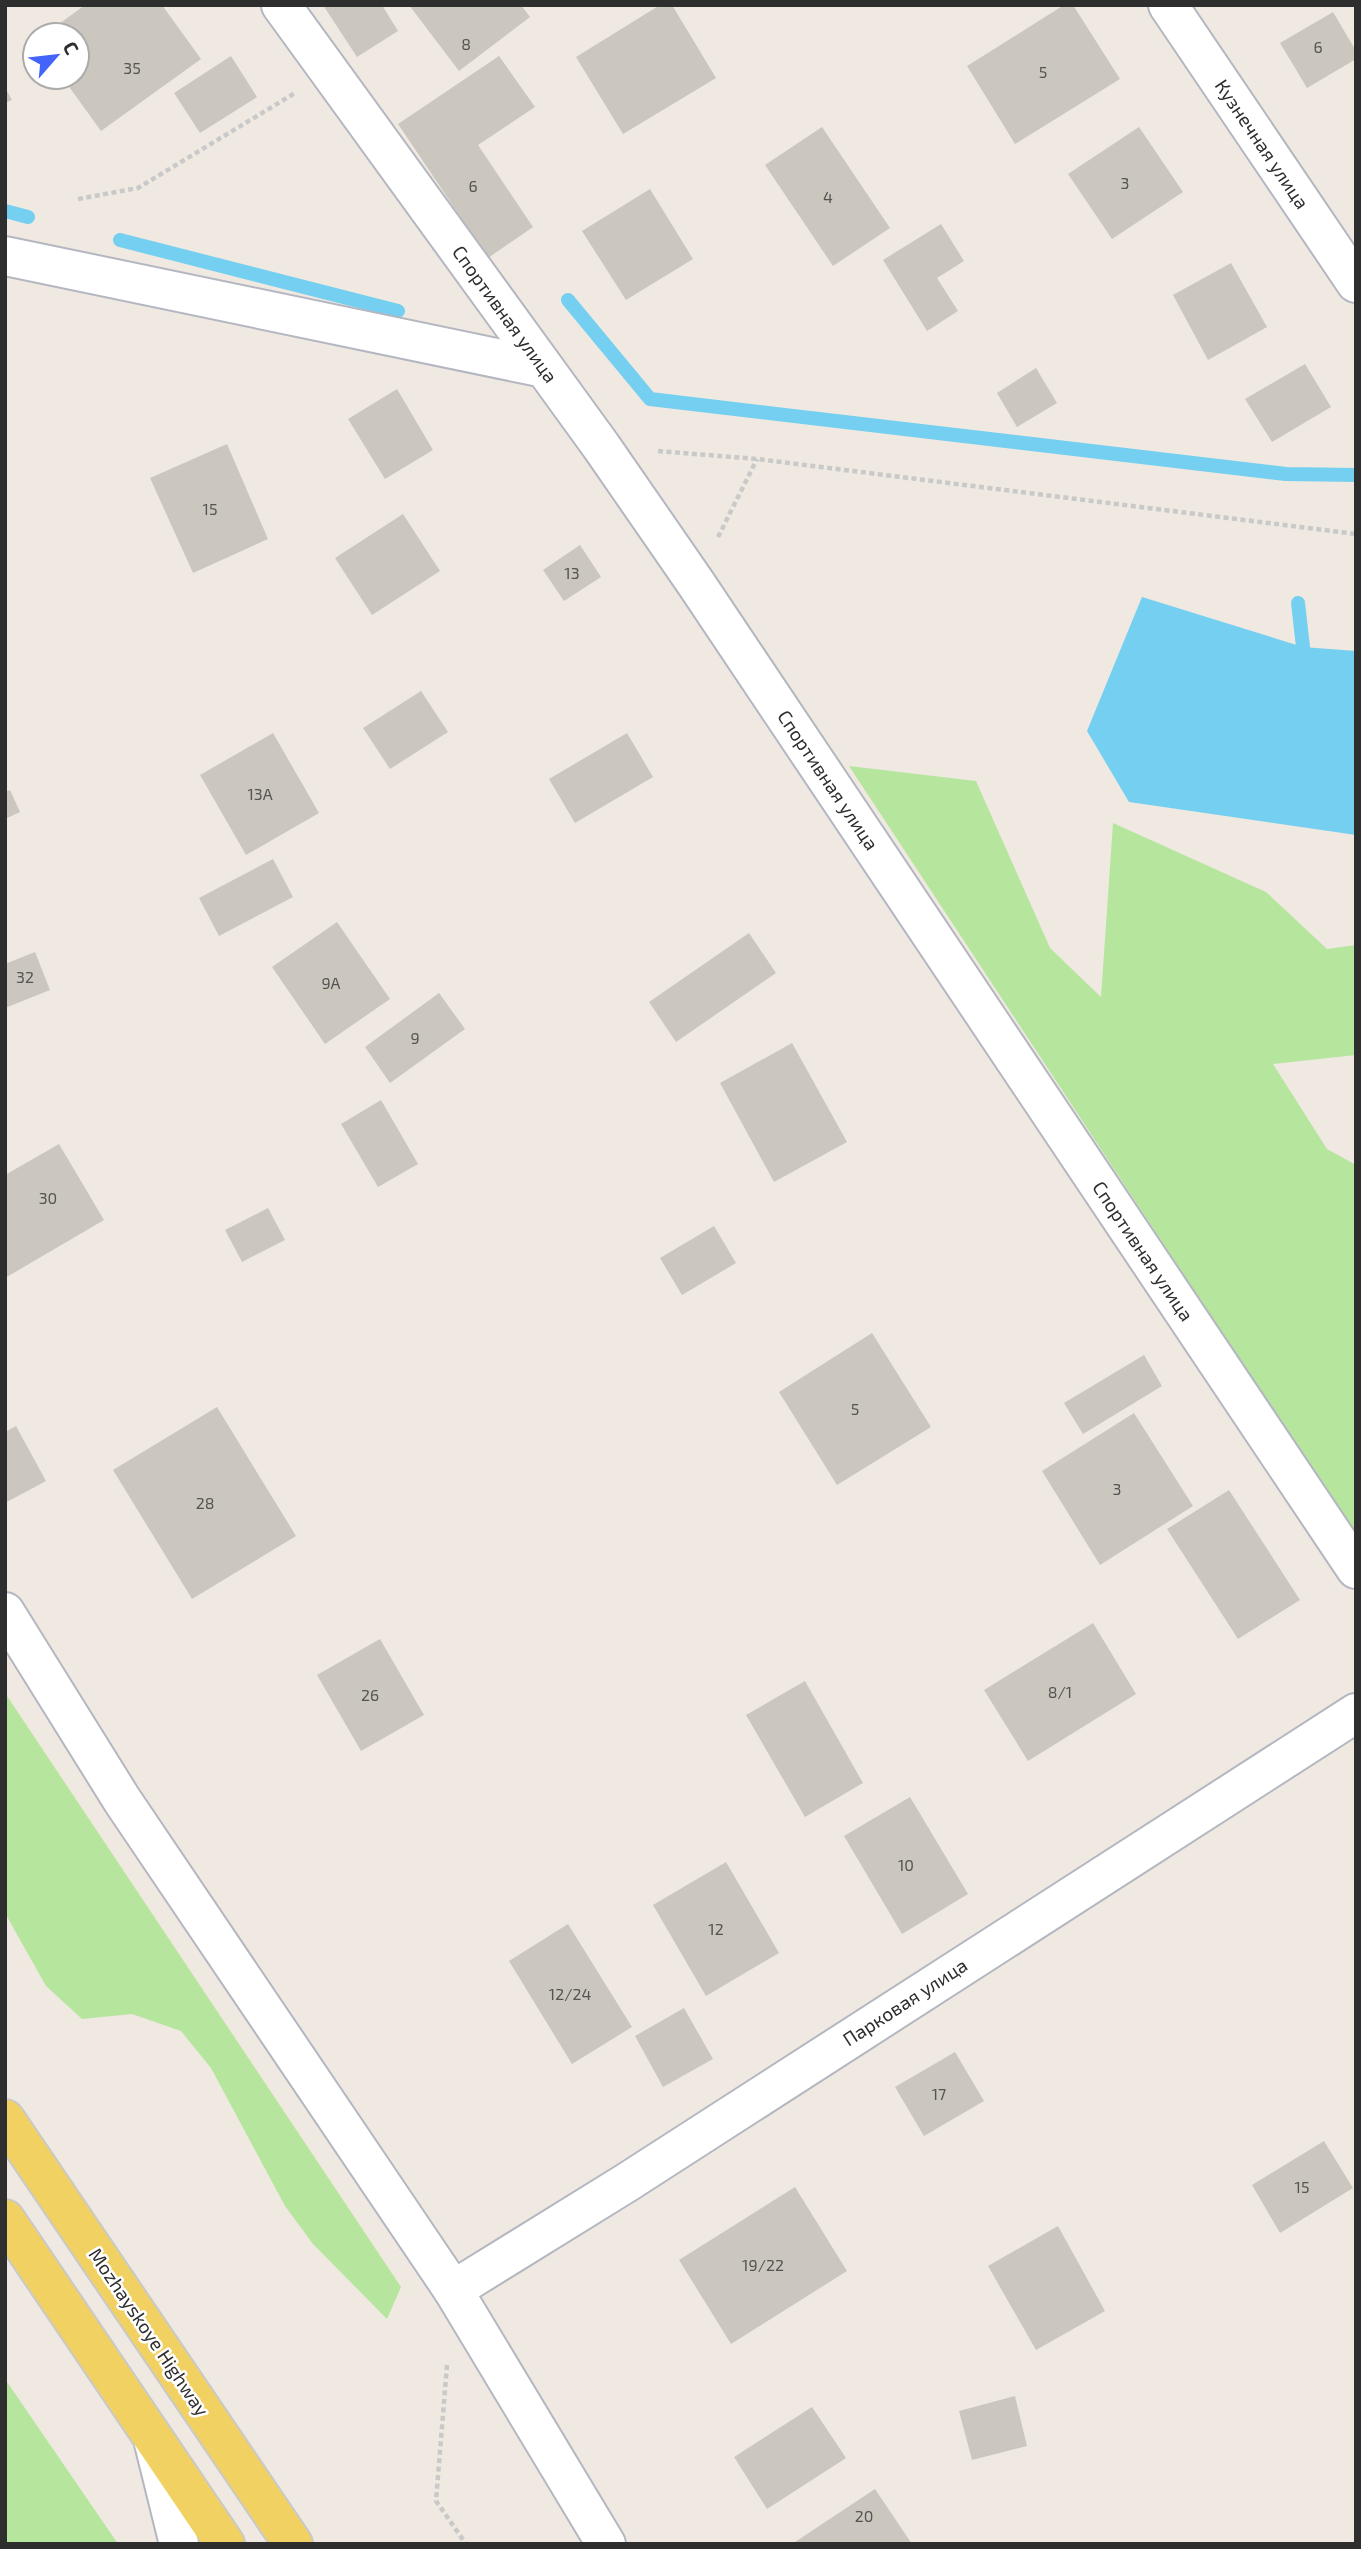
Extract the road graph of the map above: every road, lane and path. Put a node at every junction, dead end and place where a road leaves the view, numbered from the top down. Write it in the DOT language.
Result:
graph roads {
  1 [pos="281,5"];
  2 [pos="1168,5"];
  3 [pos="329,72"];
  4 [pos="78,199"];
  5 [pos="5,256"];
  6 [pos="1356,283"];
  7 [pos="544,368"];
  8 [pos="601,446"];
  9 [pos="757,460"];
  10 [pos="1356,534"];
  11 [pos="695,582"];
  12 [pos="1356,1569"];
  13 [pos="5,1612"];
  14 [pos="1356,1713"];
  15 [pos="5,2119"];
  16 [pos="5,2219"];
  17 [pos="453,2290"];
  18 [pos="447,2356"];
  19 [pos="151,2435"];
  20 [pos="179,2544"];
  21 [pos="225,2544"];
  22 [pos="293,2544"];
  23 [pos="466,2544"];
  24 [pos="606,2544"];
  1 -- 3 [label="street, Спортивная улица"];
  2 -- 6 [label="street, Кузнечная улица"];
  3 -- 4 [label="path"];
  3 -- 7 [label="street, Спортивная улица"];
  5 -- 7 [label="street"];
  7 -- 8 [label="street, Спортивная улица"];
  8 -- 9 [label="path"];
  8 -- 11 [label="street, Спортивная улица"];
  9 -- 10 [label="path"];
  9 -- 11 [label="path"];
  11 -- 12 [label="street, Спортивная улица"];
  13 -- 17 [label="street"];
  14 -- 17 [label="street, Парковая улица"];
  15 -- 22 [label="main road, Mozhayskoye Highway"];
  16 -- 19 [label="main road"];
  17 -- 24 [label="street"];
  18 -- 23 [label="path"];
  19 -- 20 [label="street"];
  19 -- 21 [label="main road"];
}
